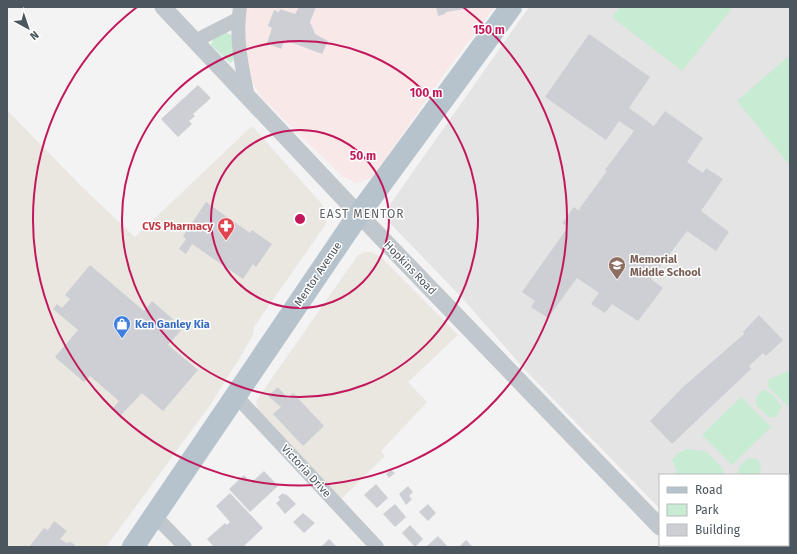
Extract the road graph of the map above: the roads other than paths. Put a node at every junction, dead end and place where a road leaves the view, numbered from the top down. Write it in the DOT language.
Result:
graph roads {
  1 [pos="163,7"];
  2 [pos="511,7"];
  3 [pos="239,13"];
  4 [pos="196,41"];
  5 [pos="248,97"];
  6 [pos="359,214"];
  7 [pos="235,395"];
  8 [pos="156,516"];
  9 [pos="659,526"];
  10 [pos="133,547"];
  11 [pos="185,547"];
  12 [pos="377,547"];
  1 -- 4 [label="street, Hopkins Road"];
  2 -- 6 [label="main road, Mentor Avenue"];
  3 -- 4 [label="street"];
  3 -- 5 [label="street"];
  4 -- 5 [label="street, Hopkins Road"];
  5 -- 6 [label="street, Hopkins Road"];
  6 -- 7 [label="main road, Mentor Avenue"];
  6 -- 9 [label="street, Hopkins Road"];
  7 -- 8 [label="main road, Mentor Avenue"];
  7 -- 12 [label="street, Victoria Drive"];
  8 -- 10 [label="main road, Mentor Avenue"];
  8 -- 11 [label="street"];
}
